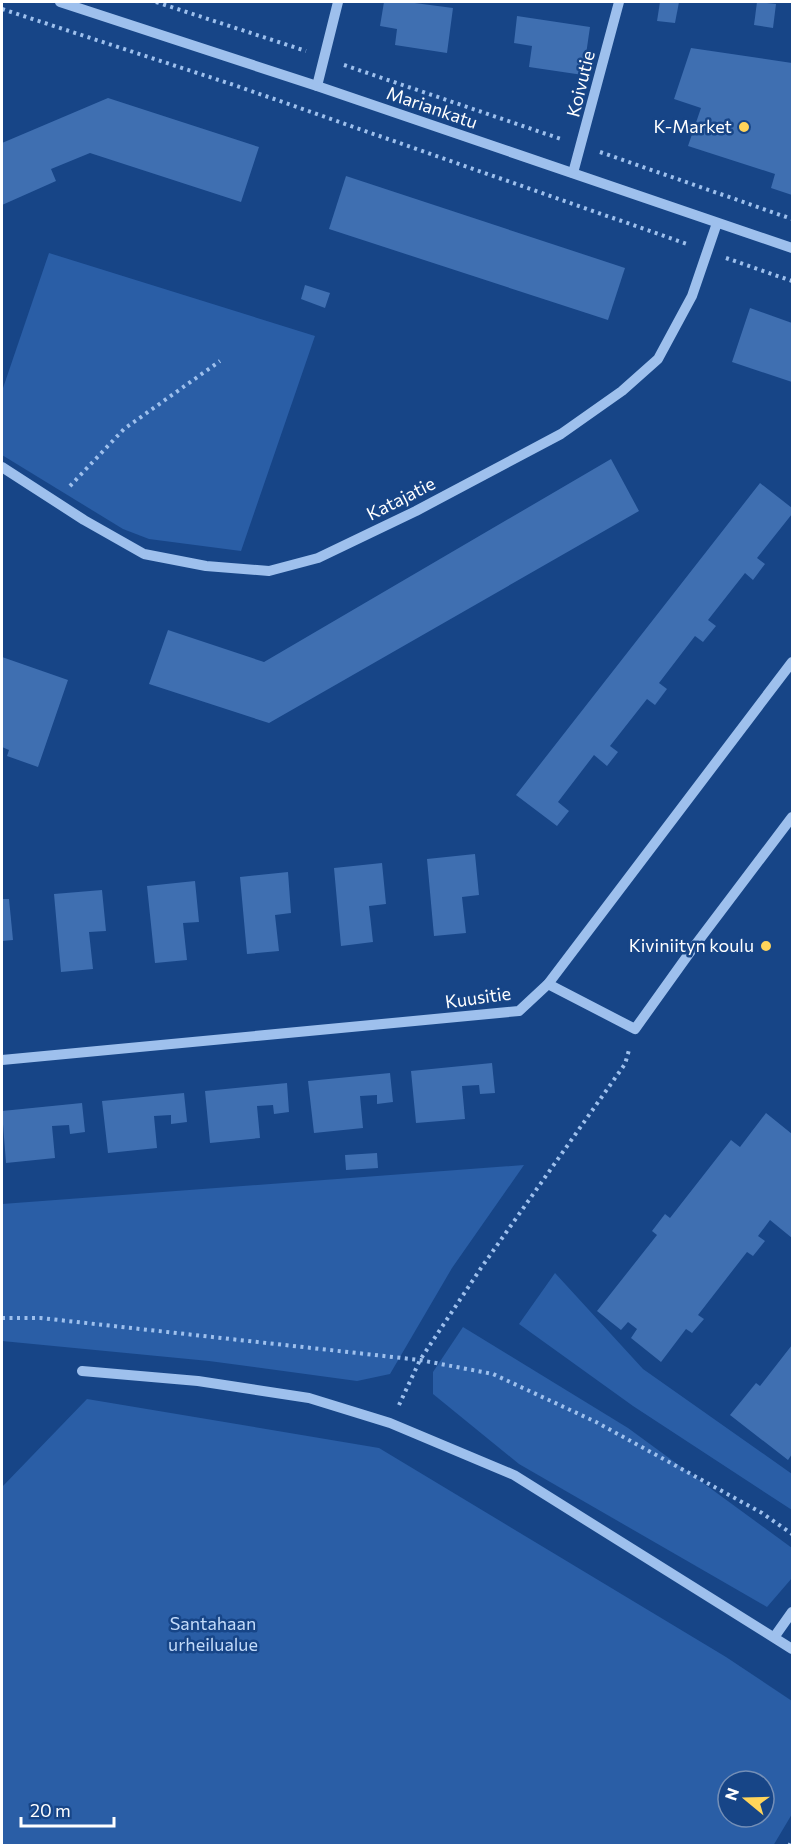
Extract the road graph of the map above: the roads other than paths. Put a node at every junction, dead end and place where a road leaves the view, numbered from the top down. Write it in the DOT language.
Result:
graph roads {
  1 [pos="60,2"];
  2 [pos="338,2"];
  3 [pos="619,2"];
  4 [pos="318,86"];
  5 [pos="573,174"];
  6 [pos="717,223"];
  7 [pos="792,248"];
  8 [pos="2,467"];
  9 [pos="792,662"];
  10 [pos="792,817"];
  11 [pos="548,984"];
  12 [pos="2,1060"];
  13 [pos="82,1371"];
  14 [pos="792,1612"];
  15 [pos="775,1636"];
  16 [pos="792,1649"];
  1 -- 4 [label="street, Mariankatu"];
  2 -- 4 [label="street"];
  3 -- 5 [label="street, Koivutie"];
  4 -- 5 [label="street, Mariankatu"];
  5 -- 6 [label="street, Mariankatu"];
  6 -- 7 [label="street, Mariankatu"];
  6 -- 8 [label="street, Katajatie"];
  9 -- 11 [label="street, Kuusitie"];
  10 -- 11 [label="street"];
  11 -- 12 [label="street, Kuusitie"];
  13 -- 15 [label="street"];
  14 -- 15 [label="street"];
  15 -- 16 [label="street"];
}
